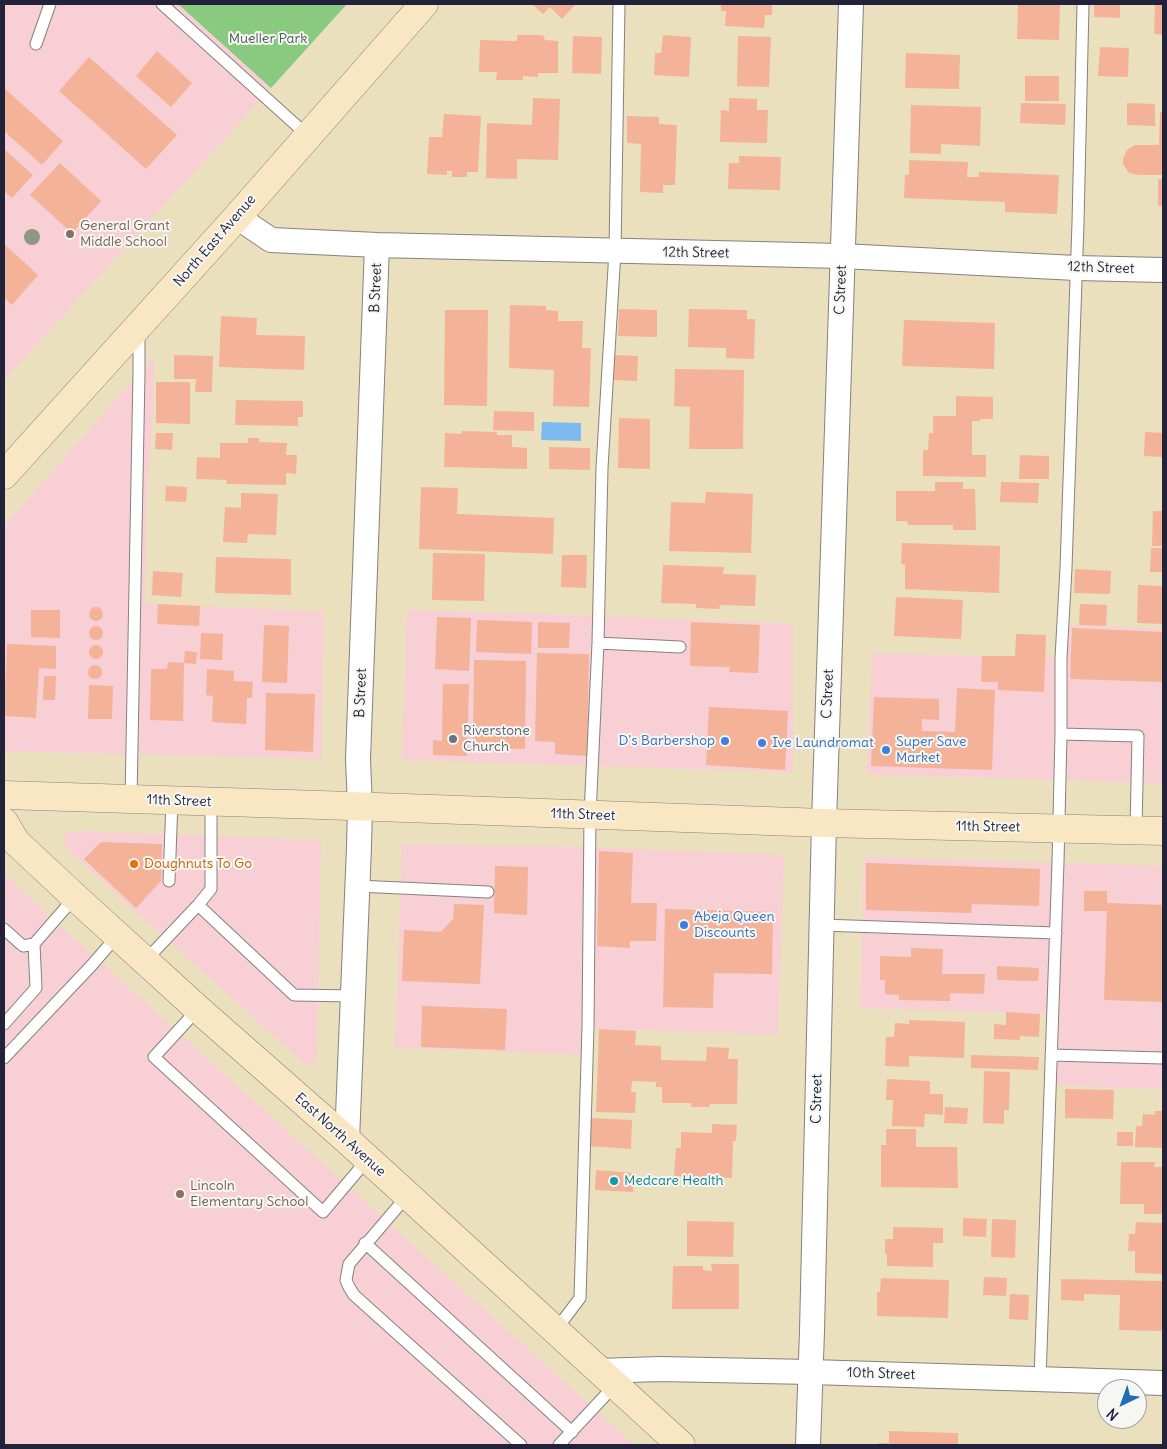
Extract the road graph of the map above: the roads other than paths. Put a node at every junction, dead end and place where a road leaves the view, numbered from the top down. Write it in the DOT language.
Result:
graph roads {
  1 [pos="50,4"];
  2 [pos="162,4"];
  3 [pos="424,4"];
  4 [pos="618,4"];
  5 [pos="850,4"];
  6 [pos="1083,4"];
  7 [pos="36,44"];
  8 [pos="307,135"];
  9 [pos="237,217"];
  10 [pos="378,245"];
  11 [pos="615,251"];
  12 [pos="842,256"];
  13 [pos="1076,268"];
  14 [pos="1163,270"];
  15 [pos="139,326"];
  16 [pos="4,475"];
  17 [pos="598,643"];
  18 [pos="680,647"];
  19 [pos="1061,734"];
  20 [pos="4,795"];
  21 [pos="131,799"];
  22 [pos="172,801"];
  23 [pos="212,802"];
  24 [pos="360,807"];
  25 [pos="590,815"];
  26 [pos="4,822"];
  27 [pos="824,823"];
  28 [pos="1059,828"];
  29 [pos="1136,830"];
  30 [pos="1163,831"];
  31 [pos="169,881"];
  32 [pos="357,886"];
  33 [pos="488,892"];
  34 [pos="75,897"];
  35 [pos="198,905"];
  36 [pos="821,925"];
  37 [pos="4,929"];
  38 [pos="1056,933"];
  39 [pos="117,936"];
  40 [pos="34,944"];
  41 [pos="145,961"];
  42 [pos="354,996"];
  43 [pos="198,1009"];
  44 [pos="4,1024"];
  45 [pos="1052,1055"];
  46 [pos="4,1058"];
  47 [pos="1163,1058"];
  48 [pos="347,1140"];
  49 [pos="368,1160"];
  50 [pos="407,1196"];
  51 [pos="365,1243"];
  52 [pos="555,1331"];
  53 [pos="810,1372"];
  54 [pos="607,1378"];
  55 [pos="1040,1379"];
  56 [pos="1163,1383"];
  57 [pos="572,1432"];
  58 [pos="673,1442"];
  59 [pos="521,1445"];
  60 [pos="559,1445"];
  61 [pos="808,1445"];
  1 -- 7 [label="lane"];
  2 -- 8 [label="lane"];
  3 -- 8 [label="street, North East Avenue"];
  4 -- 11 [label="lane"];
  5 -- 12 [label="street, C Street"];
  6 -- 13 [label="lane"];
  8 -- 9 [label="street, North East Avenue"];
  9 -- 10 [label="street, 12th Street"];
  9 -- 15 [label="street, North East Avenue"];
  10 -- 11 [label="street, 12th Street"];
  10 -- 24 [label="street, B Street"];
  11 -- 12 [label="street, 12th Street"];
  11 -- 17 [label="lane"];
  12 -- 13 [label="street, 12th Street"];
  12 -- 27 [label="street, C Street"];
  13 -- 14 [label="street, 12th Street"];
  13 -- 19 [label="lane"];
  15 -- 16 [label="street, North East Avenue"];
  15 -- 21 [label="lane"];
  17 -- 18 [label="lane"];
  17 -- 25 [label="lane"];
  19 -- 28 [label="lane"];
  19 -- 29 [label="lane"];
  20 -- 21 [label="street, 11th Street"];
  21 -- 22 [label="street, 11th Street"];
  22 -- 23 [label="street, 11th Street"];
  22 -- 31 [label="lane"];
  23 -- 24 [label="street, 11th Street"];
  23 -- 35 [label="lane"];
  24 -- 25 [label="street, 11th Street"];
  24 -- 32 [label="street, B Street"];
  25 -- 27 [label="street, 11th Street"];
  25 -- 52 [label="lane"];
  26 -- 34 [label="street, East North Avenue"];
  27 -- 28 [label="street, 11th Street"];
  27 -- 36 [label="street, C Street"];
  28 -- 29 [label="street, 11th Street"];
  28 -- 38 [label="lane"];
  29 -- 30 [label="street, 11th Street"];
  32 -- 33 [label="lane"];
  32 -- 42 [label="street, B Street"];
  34 -- 39 [label="street, East North Avenue"];
  34 -- 40 [label="lane"];
  35 -- 41 [label="lane"];
  35 -- 42 [label="lane"];
  36 -- 38 [label="lane"];
  36 -- 53 [label="street, C Street"];
  37 -- 40 [label="lane"];
  38 -- 45 [label="lane"];
  39 -- 41 [label="street, East North Avenue"];
  39 -- 46 [label="lane"];
  40 -- 44 [label="lane"];
  41 -- 43 [label="street, East North Avenue"];
  42 -- 48 [label="street, B Street"];
  43 -- 48 [label="street, East North Avenue"];
  43 -- 49 [label="lane"];
  45 -- 47 [label="lane"];
  45 -- 55 [label="lane"];
  48 -- 49 [label="street, East North Avenue"];
  49 -- 50 [label="street, East North Avenue"];
  50 -- 51 [label="lane"];
  50 -- 52 [label="street, East North Avenue"];
  51 -- 57 [label="lane"];
  51 -- 59 [label="lane"];
  52 -- 54 [label="street, East North Avenue"];
  53 -- 54 [label="street, 10th Street"];
  53 -- 55 [label="street, 10th Street"];
  53 -- 61 [label="street, C Street"];
  54 -- 57 [label="lane"];
  54 -- 58 [label="street, East North Avenue"];
  55 -- 56 [label="street, 10th Street"];
  57 -- 60 [label="lane"];
}
